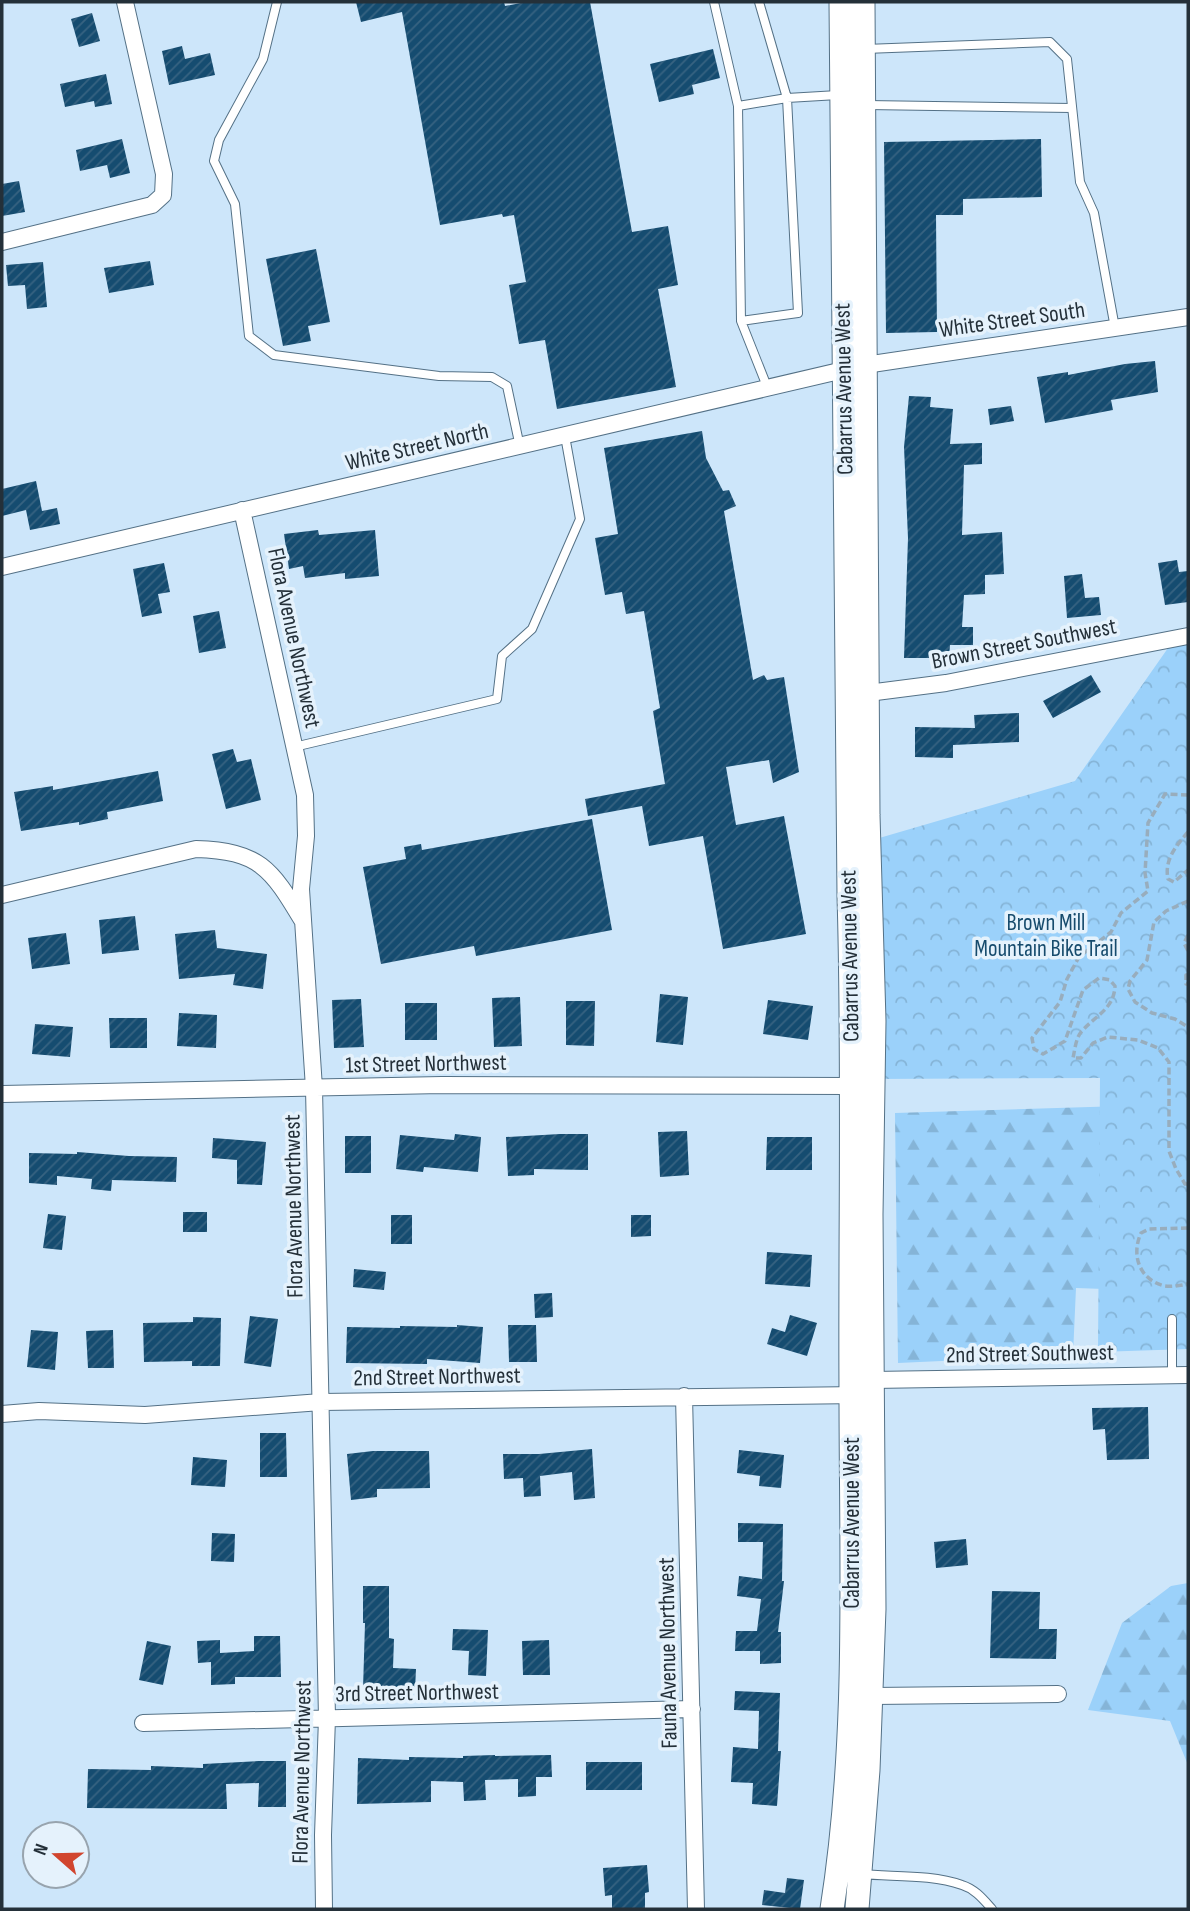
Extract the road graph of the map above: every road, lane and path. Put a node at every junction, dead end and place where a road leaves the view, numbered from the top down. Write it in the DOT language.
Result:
graph roads {
  1 [pos="125,2"];
  2 [pos="277,2"];
  3 [pos="714,2"];
  4 [pos="759,2"];
  5 [pos="841,2"];
  6 [pos="863,2"];
  7 [pos="863,49"];
  8 [pos="843,94"];
  9 [pos="787,98"];
  10 [pos="864,105"];
  11 [pos="738,106"];
  12 [pos="1072,108"];
  13 [pos="2,242"];
  14 [pos="1188,317"];
  15 [pos="741,321"];
  16 [pos="1115,328"];
  17 [pos="854,368"];
  18 [pos="768,389"];
  19 [pos="565,436"];
  20 [pos="520,447"];
  21 [pos="242,510"];
  22 [pos="2,567"];
  23 [pos="1188,636"];
  24 [pos="868,693"];
  25 [pos="294,747"];
  26 [pos="1188,795"];
  27 [pos="1188,832"];
  28 [pos="1188,870"];
  29 [pos="302,874"];
  30 [pos="283,887"];
  31 [pos="3,891"];
  32 [pos="1188,901"];
  33 [pos="303,922"];
  34 [pos="1188,935"];
  35 [pos="1188,951"];
  36 [pos="1188,975"];
  37 [pos="1188,984"];
  38 [pos="1188,1027"];
  39 [pos="851,1086"];
  40 [pos="314,1088"];
  41 [pos="2,1094"];
  42 [pos="1188,1184"];
  43 [pos="1188,1228"];
  44 [pos="1188,1284"];
  45 [pos="1172,1319"];
  46 [pos="1180,1375"];
  47 [pos="865,1390"];
  48 [pos="684,1396"];
  49 [pos="321,1402"];
  50 [pos="2,1414"];
  51 [pos="852,1608"];
  52 [pos="1058,1693"];
  53 [pos="872,1696"];
  54 [pos="692,1709"];
  55 [pos="327,1718"];
  56 [pos="143,1723"];
  57 [pos="861,1874"];
  58 [pos="324,1909"];
  59 [pos="696,1909"];
  60 [pos="832,1909"];
  61 [pos="857,1909"];
  62 [pos="992,1909"];
  1 -- 13 [label="street"];
  2 -- 20 [label="lane"];
  3 -- 11 [label="lane"];
  4 -- 9 [label="lane"];
  5 -- 8 [label="main road, Cabarrus Avenue West"];
  6 -- 7 [label="main road, Cabarrus Avenue West"];
  7 -- 10 [label="main road, Cabarrus Avenue West"];
  7 -- 12 [label="lane"];
  8 -- 9 [label="lane"];
  8 -- 17 [label="main road, Cabarrus Avenue West"];
  9 -- 11 [label="lane"];
  9 -- 15 [label="lane"];
  10 -- 12 [label="lane"];
  10 -- 17 [label="main road, Cabarrus Avenue West"];
  11 -- 15 [label="lane"];
  12 -- 16 [label="lane"];
  14 -- 16 [label="street, White Street South"];
  15 -- 18 [label="lane"];
  16 -- 17 [label="street, White Street South"];
  17 -- 18 [label="street, White Street North"];
  17 -- 24 [label="main road, Cabarrus Avenue West"];
  17 -- 39 [label="main road, Cabarrus Avenue West"];
  18 -- 19 [label="street, White Street North"];
  19 -- 20 [label="street, White Street North"];
  19 -- 25 [label="lane"];
  20 -- 21 [label="street, White Street North"];
  21 -- 22 [label="street, White Street North"];
  21 -- 25 [label="street, Flora Avenue Northwest"];
  23 -- 24 [label="street, Brown Street Southwest"];
  24 -- 47 [label="main road, Cabarrus Avenue West"];
  25 -- 29 [label="street, Flora Avenue Northwest"];
  26 -- 42 [label="path"];
  27 -- 28 [label="path"];
  29 -- 30 [label="street"];
  29 -- 33 [label="street, Flora Avenue Northwest"];
  30 -- 31 [label="street"];
  30 -- 33 [label="street"];
  32 -- 38 [label="path"];
  33 -- 40 [label="street, Flora Avenue Northwest"];
  34 -- 35 [label="path"];
  36 -- 37 [label="path"];
  39 -- 40 [label="street, 1st Street Northwest"];
  39 -- 47 [label="main road, Cabarrus Avenue West"];
  40 -- 41 [label="street, 1st Street Northwest"];
  40 -- 49 [label="street, Flora Avenue Northwest"];
  43 -- 44 [label="path"];
  45 -- 46 [label="lane"];
  46 -- 47 [label="street, 2nd Street Southwest"];
  47 -- 48 [label="street, 2nd Street Northwest"];
  47 -- 51 [label="main road, Cabarrus Avenue West"];
  47 -- 53 [label="main road, Cabarrus Avenue West"];
  48 -- 49 [label="street, 2nd Street Northwest"];
  48 -- 54 [label="street, Fauna Avenue Northwest"];
  49 -- 50 [label="street, 2nd Street Northwest"];
  49 -- 55 [label="street, Flora Avenue Northwest"];
  51 -- 53 [label="street"];
  51 -- 60 [label="main road, Cabarrus Avenue West"];
  52 -- 53 [label="street"];
  53 -- 57 [label="main road, Cabarrus Avenue West"];
  54 -- 55 [label="street, 3rd Street Northwest"];
  54 -- 59 [label="street, Fauna Avenue Northwest"];
  55 -- 56 [label="street, 3rd Street Northwest"];
  55 -- 58 [label="street, Flora Avenue Northwest"];
  57 -- 61 [label="main road, Cabarrus Avenue West"];
  57 -- 62 [label="lane"];
}
